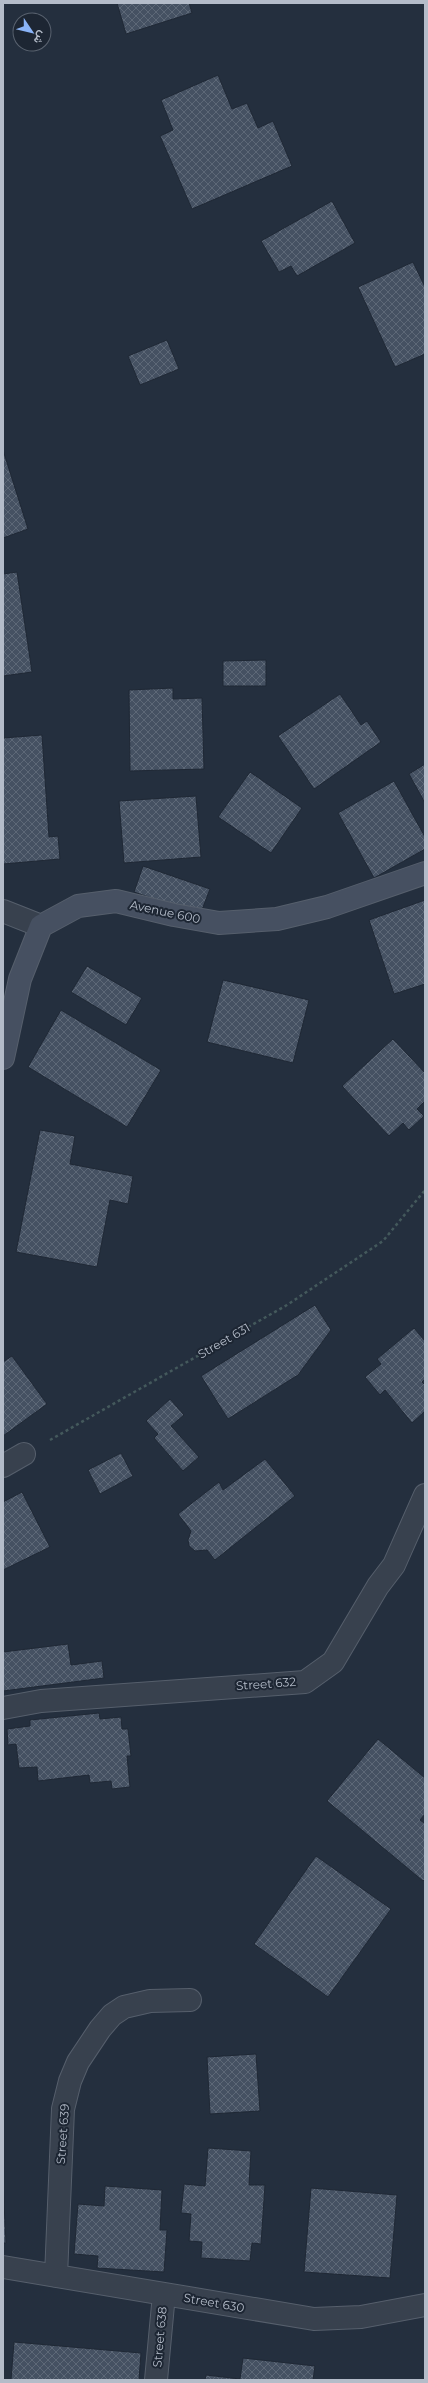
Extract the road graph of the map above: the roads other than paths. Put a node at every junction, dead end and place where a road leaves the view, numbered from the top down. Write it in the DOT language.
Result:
graph roads {
  1 [pos="425,873"];
  2 [pos="3,911"];
  3 [pos="41,926"];
  4 [pos="3,1058"];
  5 [pos="24,1454"];
  6 [pos="3,1466"];
  7 [pos="425,1495"];
  8 [pos="3,1708"];
  9 [pos="190,2000"];
  10 [pos="3,2267"];
  11 [pos="56,2276"];
  12 [pos="164,2294"];
  13 [pos="425,2305"];
  14 [pos="156,2380"];
  1 -- 3 [label="main road, Avenue 600"];
  2 -- 3 [label="street"];
  3 -- 4 [label="main road"];
  5 -- 6 [label="street"];
  7 -- 8 [label="street, Street 632"];
  9 -- 11 [label="street, Street 639"];
  10 -- 11 [label="street, Street 630"];
  11 -- 12 [label="street, Street 630"];
  12 -- 13 [label="street, Street 630"];
  12 -- 14 [label="street, Street 638"];
}
